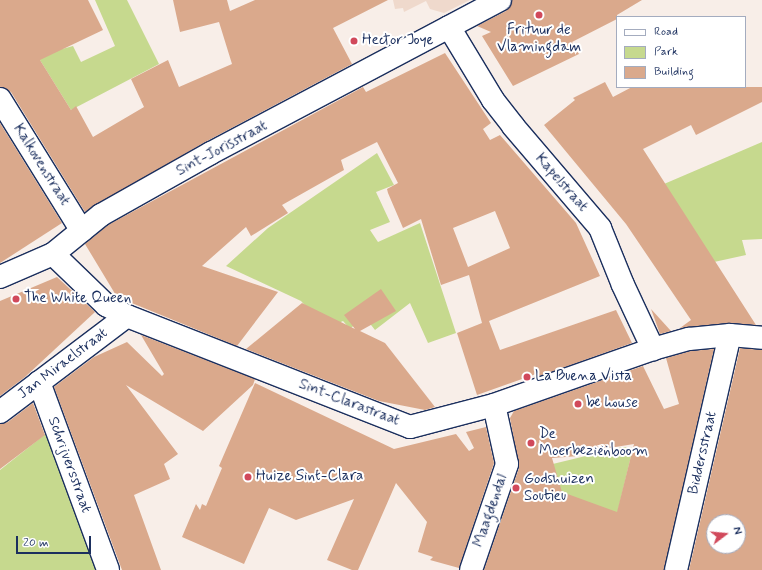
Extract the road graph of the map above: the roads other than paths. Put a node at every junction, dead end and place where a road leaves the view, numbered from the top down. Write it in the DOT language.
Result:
graph roads {
  1 [pos="500,0"];
  2 [pos="449,27"];
  3 [pos="0,99"];
  4 [pos="82,231"];
  5 [pos="53,254"];
  6 [pos="0,277"];
  7 [pos="127,316"];
  8 [pos="730,335"];
  9 [pos="762,338"];
  10 [pos="653,349"];
  11 [pos="39,382"];
  12 [pos="494,405"];
  13 [pos="0,412"];
  14 [pos="108,570"];
  15 [pos="471,570"];
  16 [pos="676,570"];
  1 -- 2 [label="street, Sint-Jorisstraat"];
  2 -- 4 [label="street, Sint-Jorisstraat"];
  2 -- 10 [label="street, Kapelstraat"];
  3 -- 4 [label="street, Kalkovenstraat"];
  4 -- 5 [label="street, Sint-Jorisstraat"];
  5 -- 6 [label="street, Sint-Jorisstraat"];
  5 -- 7 [label="street, Sint-Clarastraat"];
  7 -- 11 [label="street, Jan Miraelstraat"];
  7 -- 12 [label="street, Sint-Clarastraat"];
  8 -- 9 [label="street, Sint-Clarastraat"];
  8 -- 10 [label="street, Sint-Clarastraat"];
  8 -- 16 [label="street, Biddersstraat"];
  10 -- 12 [label="street, Sint-Clarastraat"];
  11 -- 13 [label="street, Jan Miraelstraat"];
  11 -- 14 [label="street, Schrijversstraat"];
  12 -- 15 [label="street, Maagdendal"];
}
